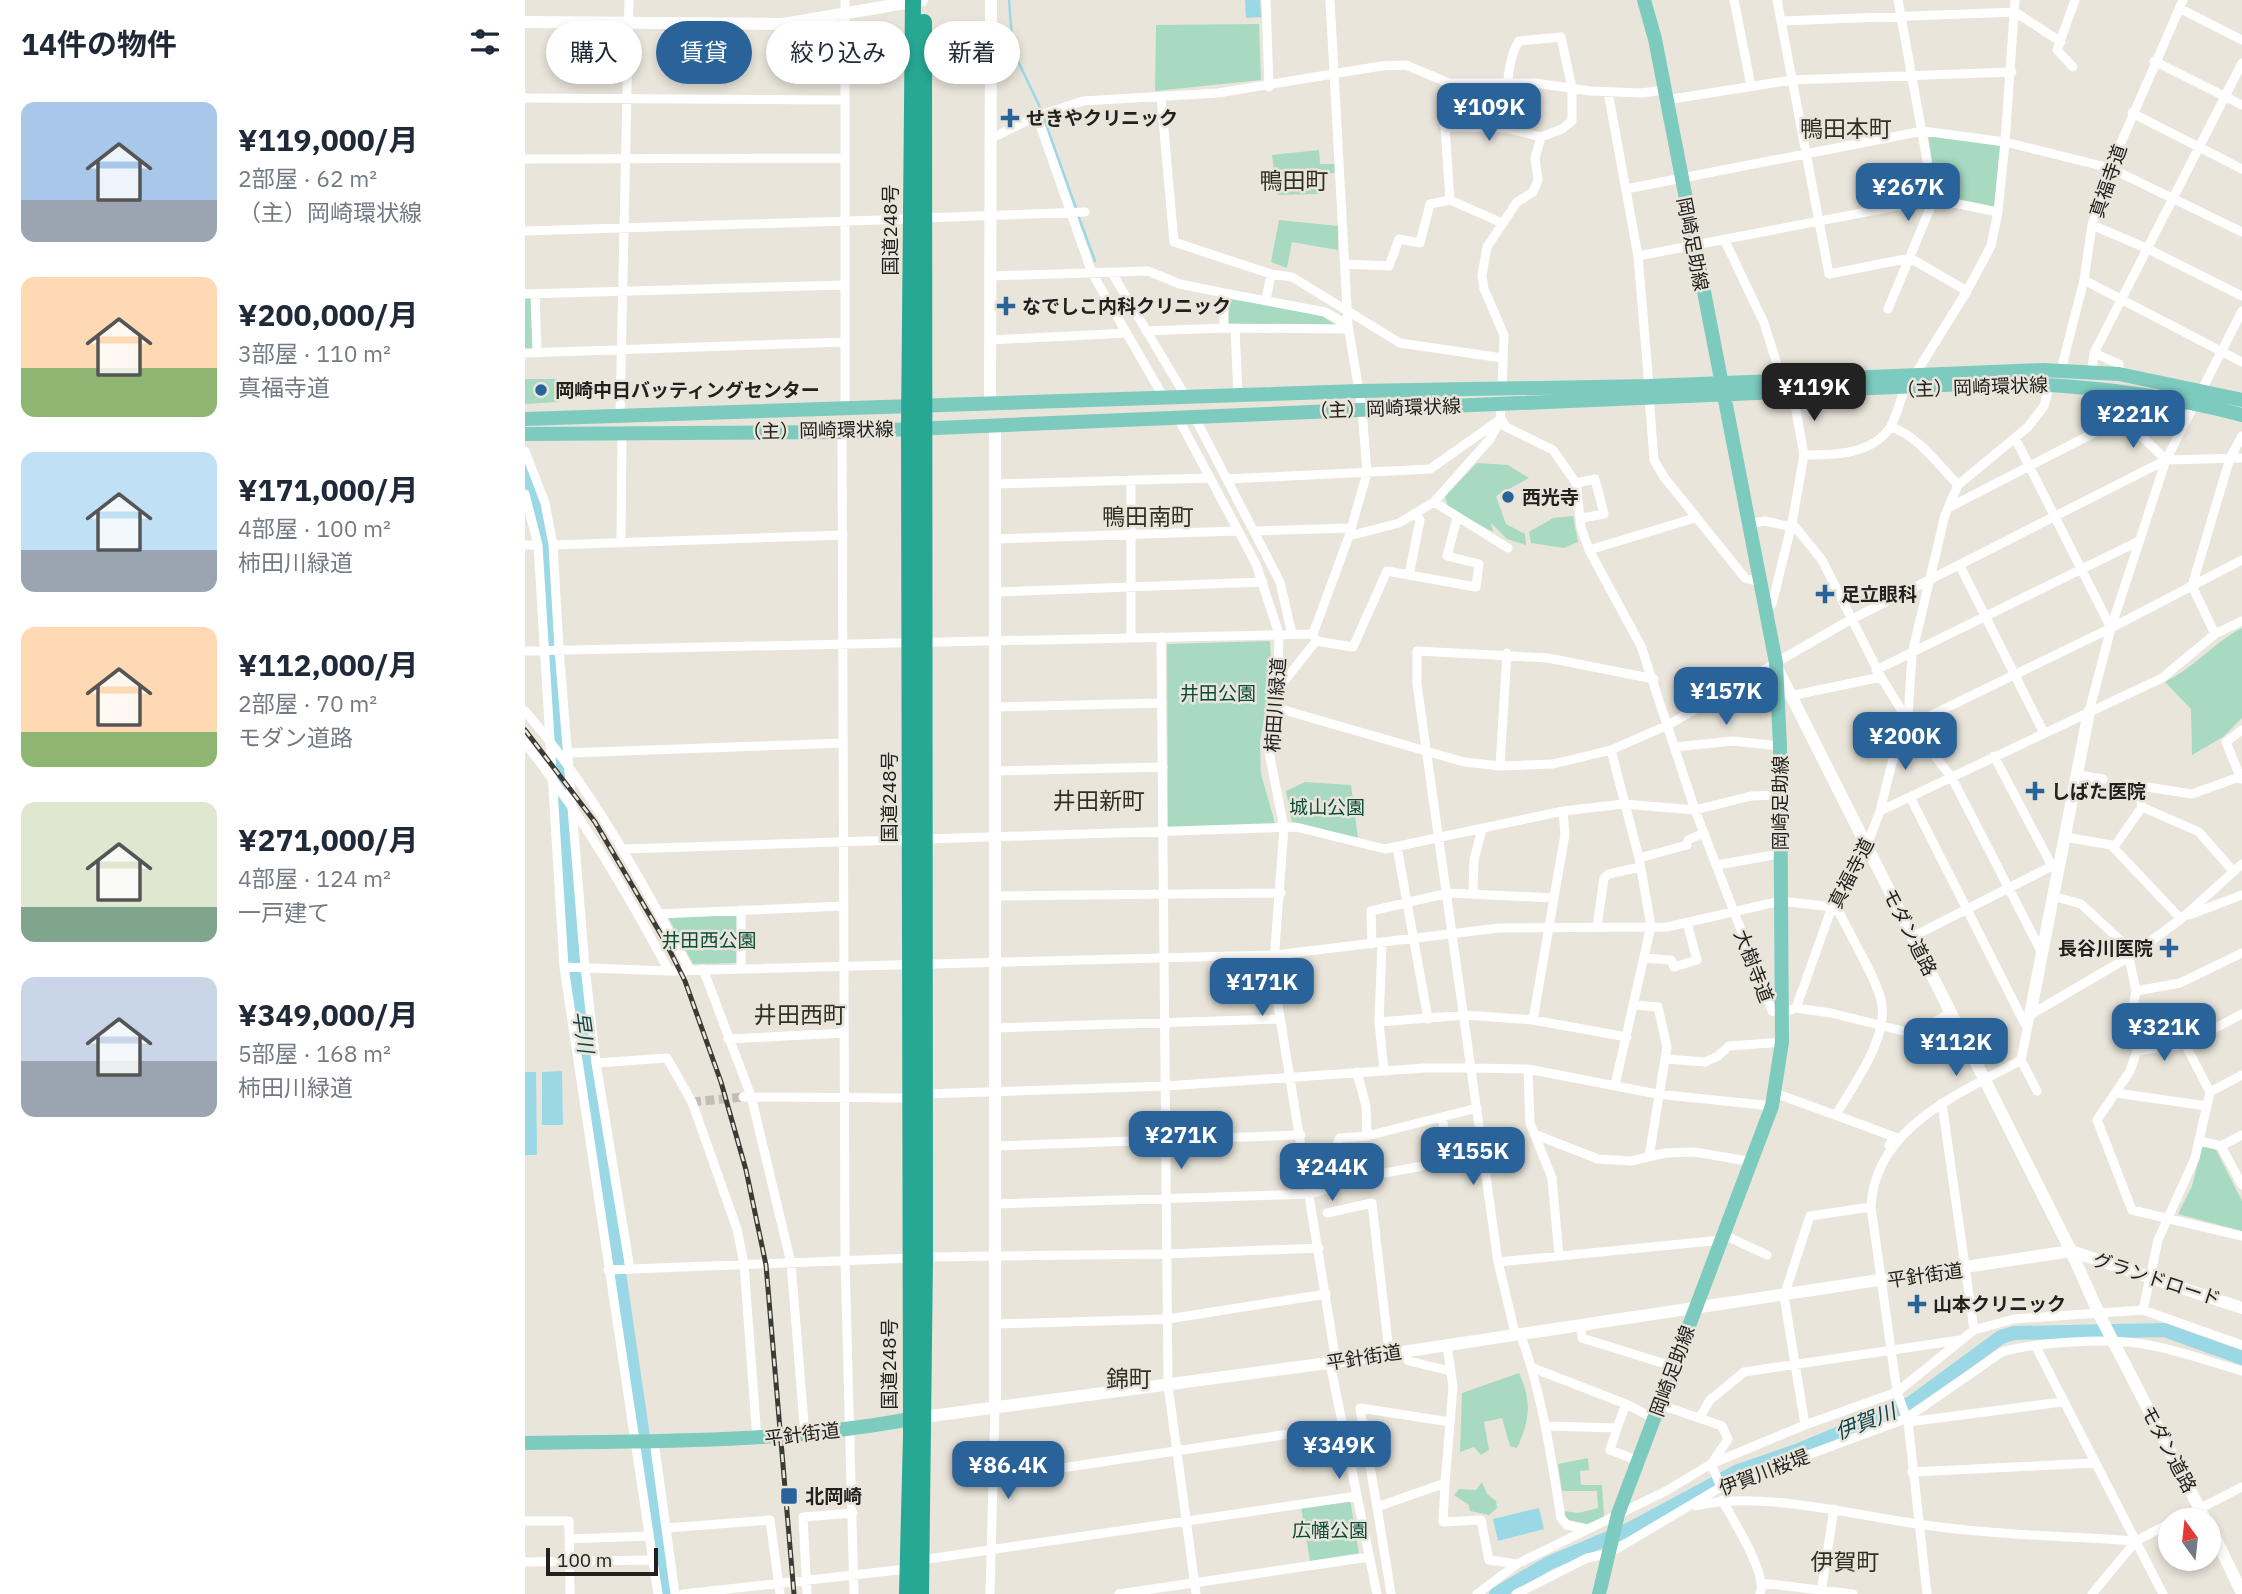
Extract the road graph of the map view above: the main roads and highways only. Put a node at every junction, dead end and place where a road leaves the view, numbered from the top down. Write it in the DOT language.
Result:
graph roads {
  1 [pos="918,0"];
  2 [pos="1644,0"];
  3 [pos="1722,389"];
  4 [pos="2200,396"];
  5 [pos="1501,397"];
  6 [pos="2242,400"];
  7 [pos="918,406"];
  8 [pos="2242,415"];
  9 [pos="525,419"];
  10 [pos="917,428"];
  11 [pos="525,434"];
  12 [pos="917,1418"];
  13 [pos="525,1443"];
  14 [pos="907,1594"];
  15 [pos="921,1594"];
  16 [pos="1599,1594"];
  1 -- 7 [label="highway, 国道248号"];
  2 -- 3 [label="main road, 岡崎足助線"];
  3 -- 4 [label="main road, （主）岡崎環状線"];
  3 -- 4 [label="main road, （主）岡崎環状線"];
  3 -- 5 [label="main road, （主）岡崎環状線"];
  3 -- 16 [label="main road, 岡崎足助線"];
  4 -- 6 [label="main road, （主）岡崎環状線"];
  4 -- 8 [label="main road, （主）岡崎環状線"];
  5 -- 7 [label="main road, （主）岡崎環状線"];
  5 -- 10 [label="main road, （主）岡崎環状線"];
  7 -- 9 [label="main road, （主）岡崎環状線"];
  7 -- 10 [label="highway, 国道248号"];
  10 -- 11 [label="main road, （主）岡崎環状線"];
  10 -- 12 [label="highway, 国道248号"];
  12 -- 13 [label="main road, 平針街道"];
  12 -- 14 [label="highway, 国道248号"];
  12 -- 15 [label="highway, 国道248号"];
}
